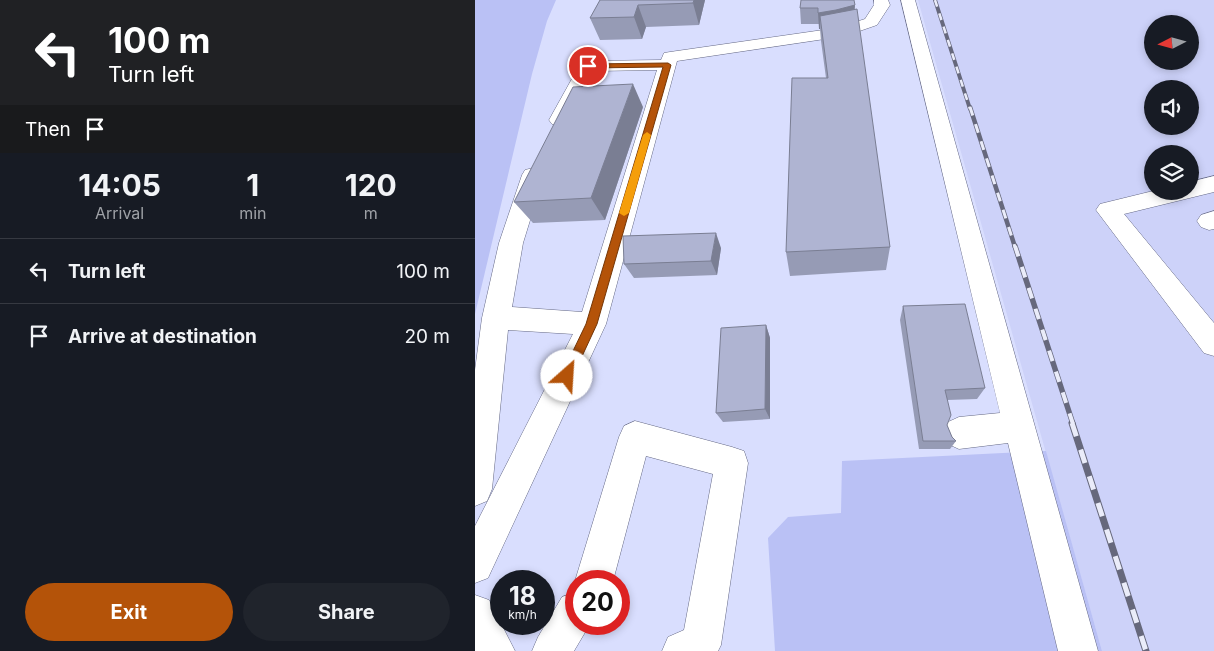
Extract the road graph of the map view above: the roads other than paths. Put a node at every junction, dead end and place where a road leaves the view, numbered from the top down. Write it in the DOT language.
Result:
graph roads {
  1 [pos="881,0"];
  2 [pos="908,0"];
  3 [pos="668,65"];
  4 [pos="1214,184"];
  5 [pos="1199,188"];
  6 [pos="1149,200"];
  7 [pos="496,318"];
  8 [pos="591,324"];
  9 [pos="1214,344"];
  10 [pos="1018,426"];
  11 [pos="959,433"];
  12 [pos="475,489"];
  13 [pos="475,565"];
  14 [pos="597,570"];
  15 [pos="475,614"];
  16 [pos="565,629"];
  17 [pos="495,651"];
  18 [pos="552,651"];
  19 [pos="682,651"];
  20 [pos="1078,651"];
  1 -- 3 [label="lane"];
  2 -- 10 [label="lane"];
  3 -- 7 [label="lane"];
  3 -- 8 [label="lane"];
  4 -- 5 [label="lane"];
  6 -- 9 [label="lane"];
  7 -- 8 [label="lane"];
  7 -- 12 [label="lane"];
  8 -- 13 [label="lane"];
  10 -- 11 [label="lane"];
  10 -- 20 [label="lane"];
  14 -- 19 [label="lane"];
  15 -- 17 [label="lane"];
  16 -- 18 [label="lane"];
}
